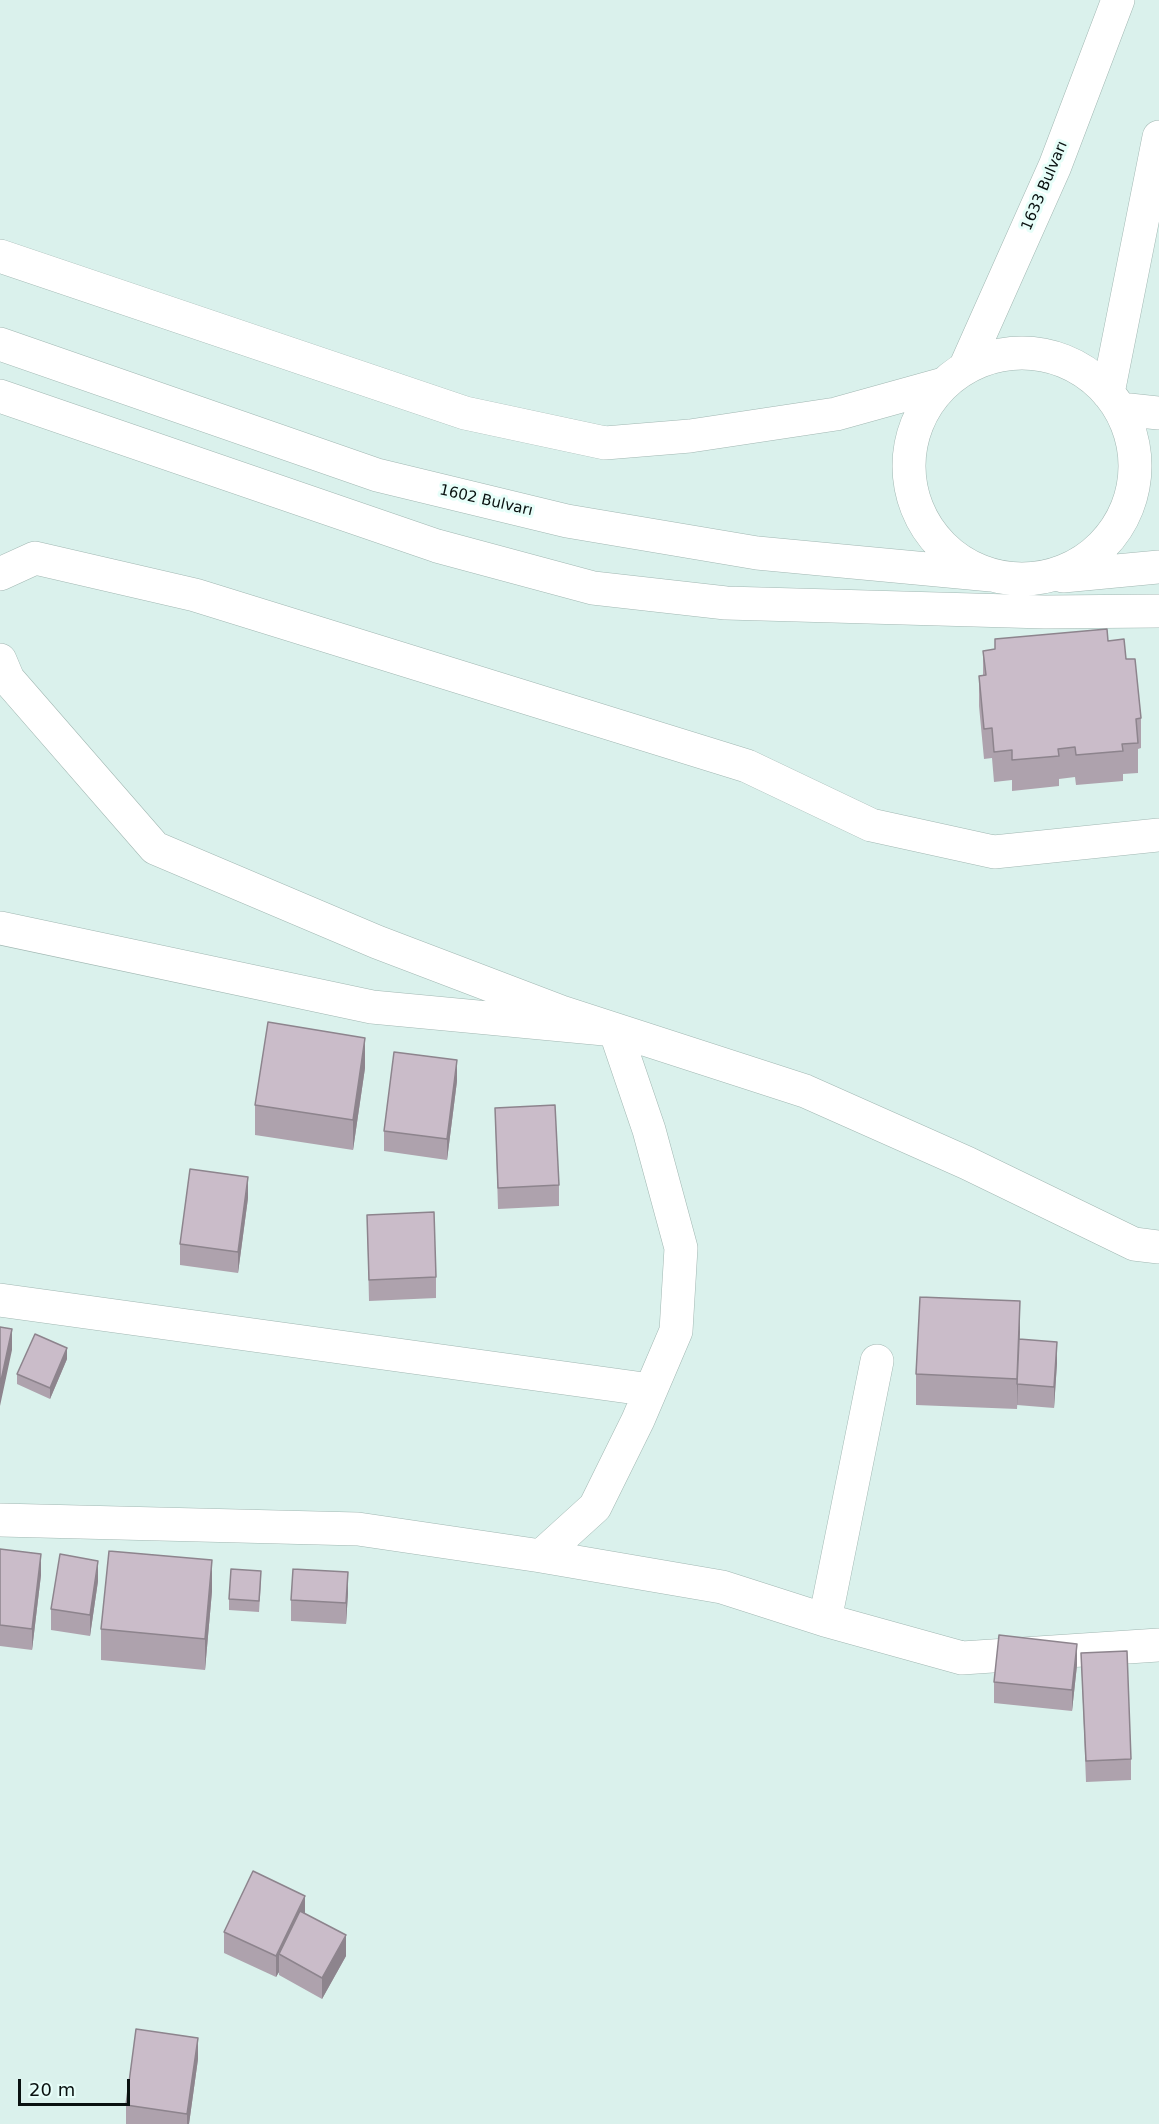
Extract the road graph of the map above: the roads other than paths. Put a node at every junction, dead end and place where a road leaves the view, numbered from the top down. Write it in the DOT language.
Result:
graph roads {
  1 [pos="1118,0"];
  2 [pos="1159,136"];
  3 [pos="0,256"];
  4 [pos="0,344"];
  5 [pos="954,376"];
  6 [pos="0,396"];
  7 [pos="1114,401"];
  8 [pos="1159,413"];
  9 [pos="1159,567"];
  10 [pos="0,574"];
  11 [pos="991,575"];
  12 [pos="1040,578"];
  13 [pos="1159,611"];
  14 [pos="0,660"];
  15 [pos="1159,835"];
  16 [pos="0,928"];
  17 [pos="615,1030"];
  18 [pos="1159,1247"];
  19 [pos="0,1300"];
  20 [pos="877,1361"];
  21 [pos="651,1390"];
  22 [pos="0,1520"];
  23 [pos="541,1556"];
  24 [pos="825,1620"];
  25 [pos="1159,1645"];
  1 -- 5 [label="street, 1633 Bulvarı"];
  2 -- 7 [label="street"];
  3 -- 5 [label="street, 1602 Bulvarı"];
  4 -- 11 [label="street, 1602 Bulvarı"];
  5 -- 7 [label="street, 1602 Bulvarı"];
  5 -- 11 [label="street, 1602 Bulvarı"];
  6 -- 13 [label="street"];
  7 -- 8 [label="street"];
  7 -- 12 [label="street, 1602 Bulvarı"];
  9 -- 12 [label="street, 1602 Bulvarı"];
  10 -- 15 [label="street"];
  11 -- 12 [label="street, 1602 Bulvarı"];
  14 -- 17 [label="street"];
  16 -- 17 [label="street"];
  17 -- 18 [label="street"];
  17 -- 21 [label="street"];
  19 -- 21 [label="street"];
  20 -- 24 [label="street"];
  21 -- 23 [label="street"];
  22 -- 23 [label="street"];
  23 -- 24 [label="street"];
  24 -- 25 [label="street"];
}
